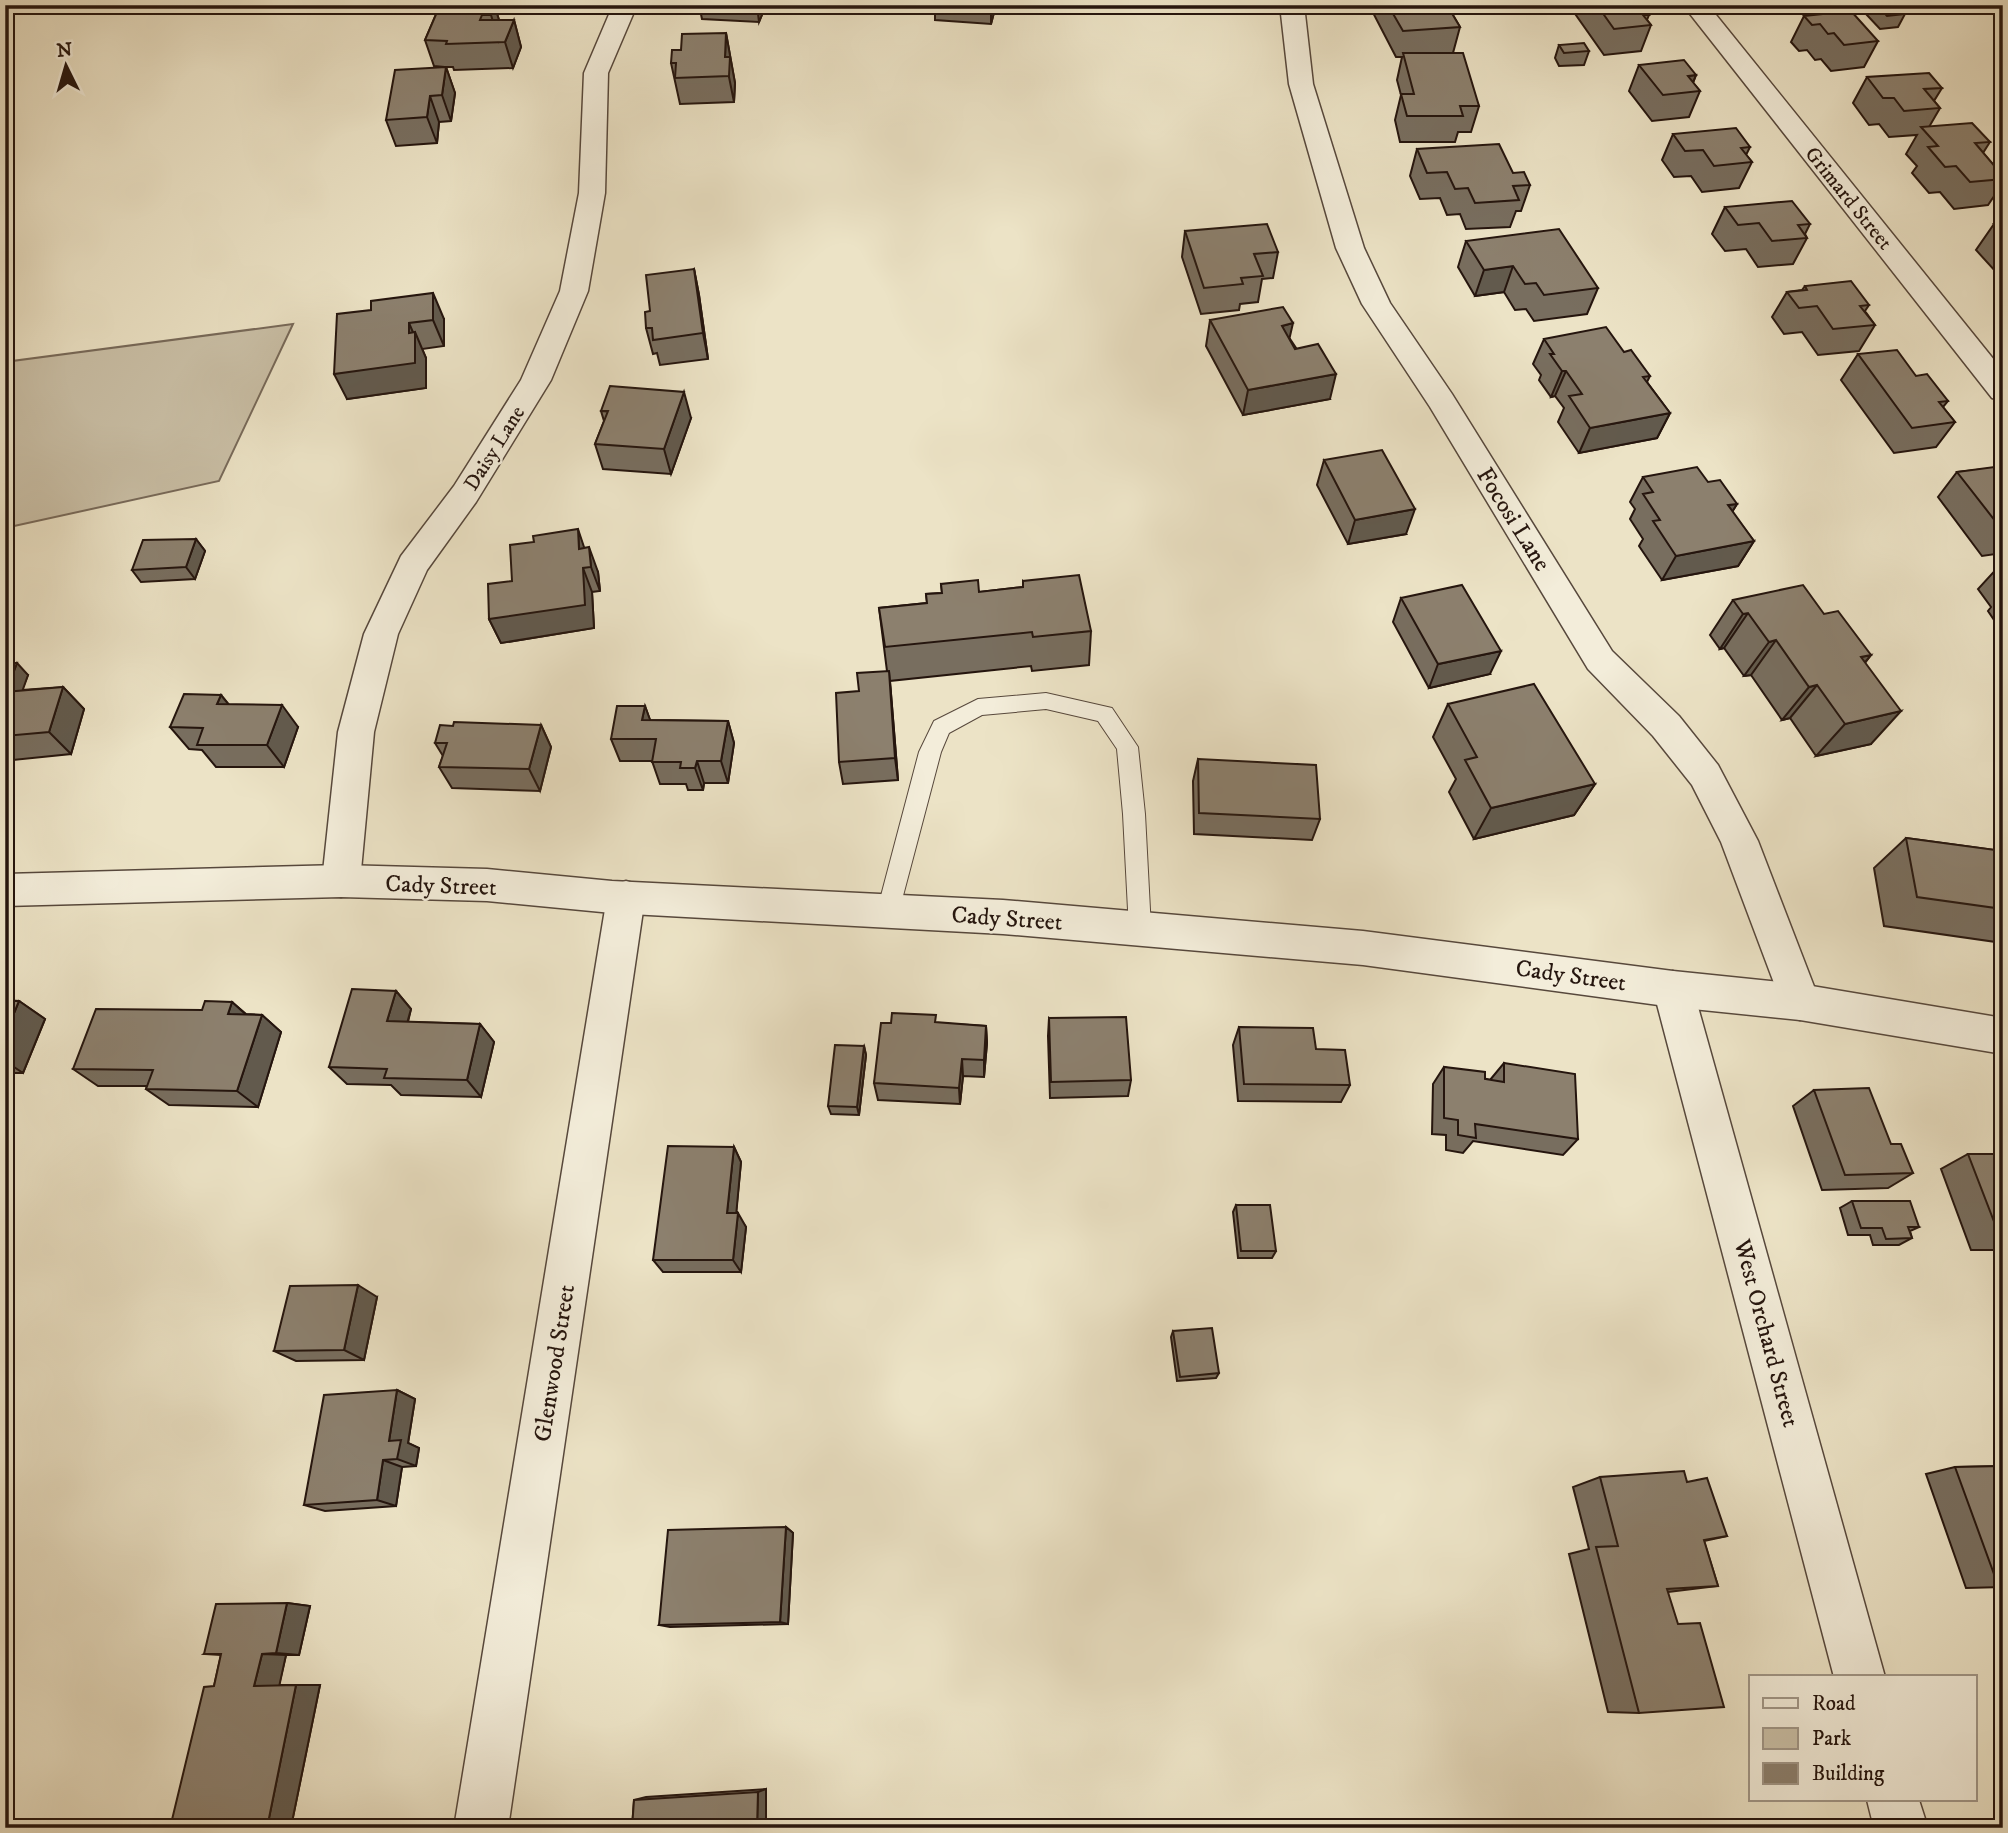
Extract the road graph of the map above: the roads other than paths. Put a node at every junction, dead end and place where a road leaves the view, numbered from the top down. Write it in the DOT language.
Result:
graph roads {
  1 [pos="625,5"];
  2 [pos="1292,5"];
  3 [pos="1695,5"];
  4 [pos="2003,391"];
  5 [pos="341,881"];
  6 [pos="5,890"];
  7 [pos="626,897"];
  8 [pos="888,911"];
  9 [pos="1140,929"];
  10 [pos="1674,989"];
  11 [pos="1800,1002"];
  12 [pos="2003,1035"];
  13 [pos="1859,1675"];
  14 [pos="1893,1801"];
  15 [pos="481,1828"];
  16 [pos="1900,1828"];
  1 -- 5 [label="street, Daisy Lane"];
  2 -- 11 [label="street, Focosi Lane"];
  3 -- 4 [label="street, Grimard Street"];
  5 -- 6 [label="street, Cady Street"];
  5 -- 7 [label="street, Cady Street"];
  7 -- 8 [label="street, Cady Street"];
  7 -- 15 [label="street, Glenwood Street"];
  8 -- 9 [label="street, Cady Street"];
  8 -- 9 [label="lane"];
  9 -- 10 [label="street, Cady Street"];
  10 -- 11 [label="street, Cady Street"];
  10 -- 13 [label="street, West Orchard Street"];
  11 -- 12 [label="street, Cady Street"];
  14 -- 16 [label="street"];
}
